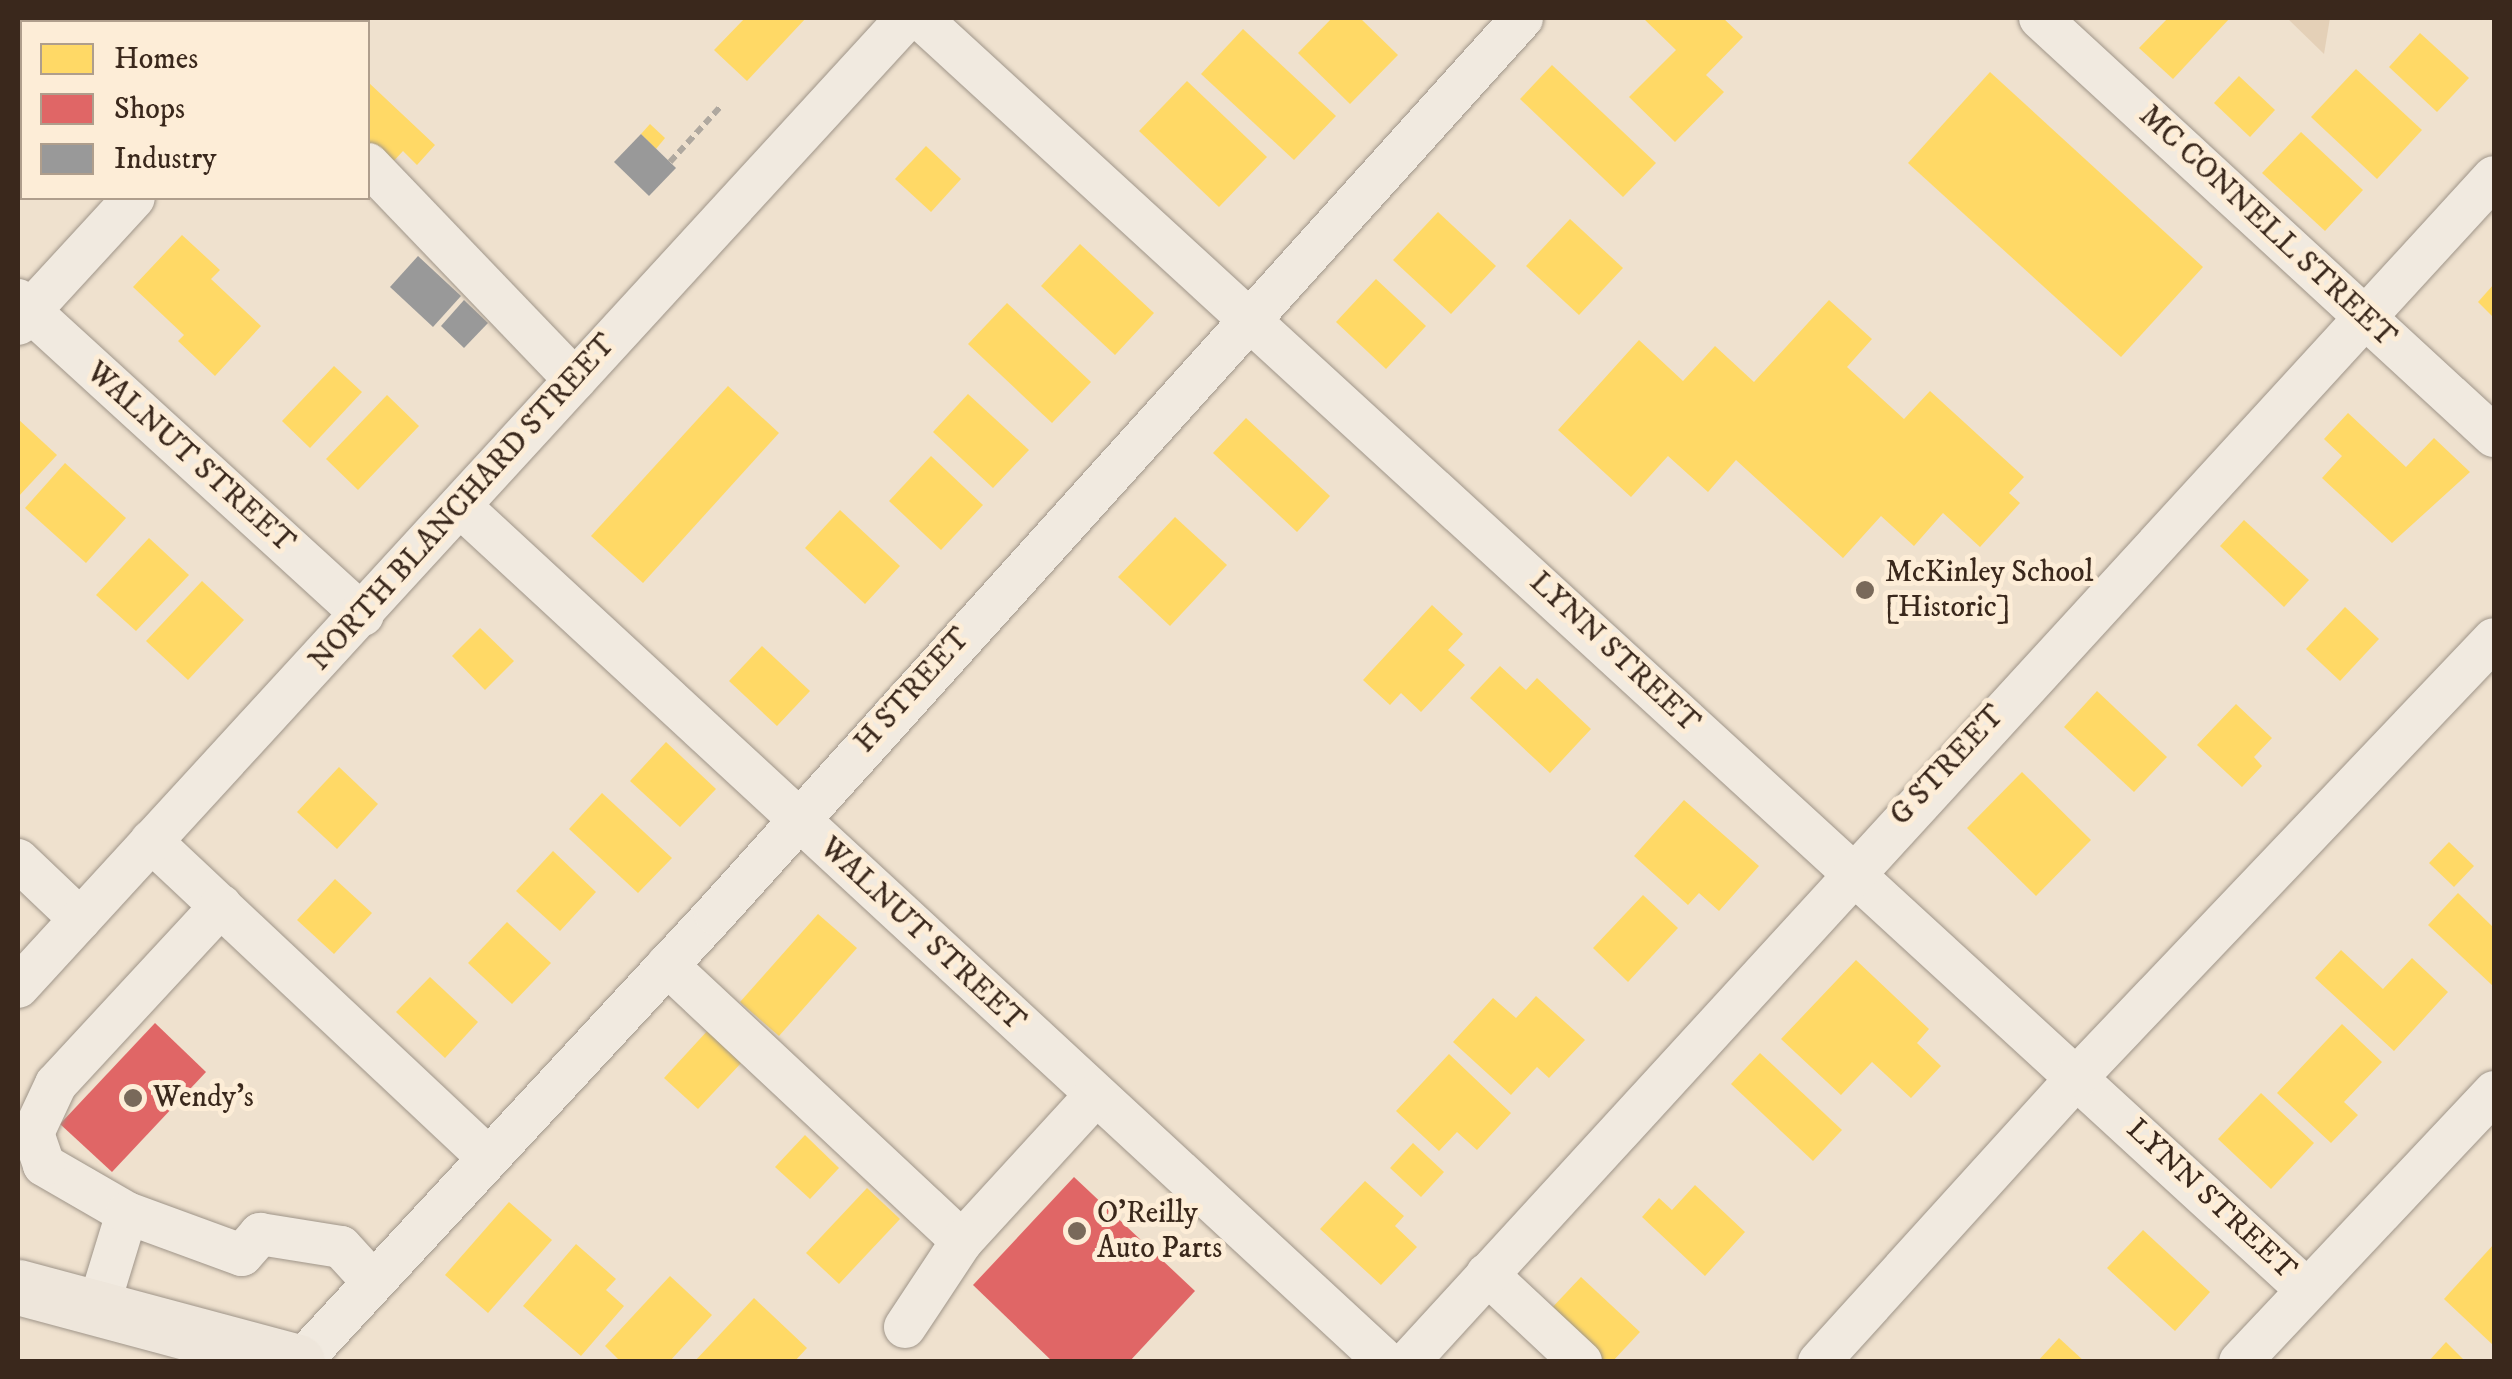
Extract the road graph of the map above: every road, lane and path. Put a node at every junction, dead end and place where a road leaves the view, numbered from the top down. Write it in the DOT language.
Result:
graph roads {
  1 [pos="908,18"];
  2 [pos="920,18"];
  3 [pos="1522,18"];
  4 [pos="2040,18"];
  5 [pos="720,107"];
  6 [pos="670,162"];
  7 [pos="370,166"];
  8 [pos="2494,177"];
  9 [pos="132,200"];
  10 [pos="22,312"];
  11 [pos="2364,316"];
  12 [pos="1248,323"];
  13 [pos="576,380"];
  14 [pos="2494,436"];
  15 [pos="460,506"];
  16 [pos="363,615"];
  17 [pos="2494,639"];
  18 [pos="798,821"];
  19 [pos="151,841"];
  20 [pos="18,860"];
  21 [pos="1851,872"];
  22 [pos="221,906"];
  23 [pos="80,919"];
  24 [pos="666,965"];
  25 [pos="18,987"];
  26 [pos="2078,1076"];
  27 [pos="2494,1092"];
  28 [pos="1096,1095"];
  29 [pos="488,1158"];
  30 [pos="127,1213"];
  31 [pos="962,1241"];
  32 [pos="1487,1274"];
  33 [pos="373,1282"];
  34 [pos="18,1287"];
  35 [pos="2307,1290"];
  36 [pos="98,1308"];
  37 [pos="905,1327"];
  38 [pos="299,1362"];
  39 [pos="1386,1362"];
  40 [pos="1408,1362"];
  41 [pos="1581,1362"];
  42 [pos="1819,1362"];
  43 [pos="2240,1362"];
  1 -- 13 [label="street, NORTH BLANCHARD STREET"];
  2 -- 12 [label="street, LYNN STREET"];
  3 -- 12 [label="street, H STREET"];
  4 -- 11 [label="street, MC CONNELL STREET"];
  5 -- 6 [label="path"];
  7 -- 13 [label="street"];
  8 -- 11 [label="street, G STREET"];
  9 -- 10 [label="street"];
  10 -- 16 [label="street, WALNUT STREET"];
  11 -- 14 [label="street, MC CONNELL STREET"];
  11 -- 21 [label="street, G STREET"];
  12 -- 18 [label="street, H STREET"];
  12 -- 21 [label="street, LYNN STREET"];
  13 -- 15 [label="street, NORTH BLANCHARD STREET"];
  15 -- 16 [label="street, NORTH BLANCHARD STREET"];
  15 -- 18 [label="street, WALNUT STREET"];
  16 -- 19 [label="street, NORTH BLANCHARD STREET"];
  17 -- 26 [label="street"];
  18 -- 24 [label="street, H STREET"];
  18 -- 28 [label="street, WALNUT STREET"];
  19 -- 22 [label="street"];
  19 -- 23 [label="street, NORTH BLANCHARD STREET"];
  20 -- 23 [label="street"];
  21 -- 26 [label="street, LYNN STREET"];
  21 -- 32 [label="street, G STREET"];
  22 -- 29 [label="street"];
  22 -- 30 [label="street"];
  23 -- 25 [label="street, NORTH BLANCHARD STREET"];
  24 -- 29 [label="street, H STREET"];
  24 -- 31 [label="street"];
  26 -- 35 [label="street, LYNN STREET"];
  26 -- 42 [label="street"];
  27 -- 35 [label="street"];
  28 -- 31 [label="street"];
  28 -- 39 [label="street, WALNUT STREET"];
  29 -- 33 [label="street, H STREET"];
  30 -- 33 [label="street"];
  30 -- 36 [label="street"];
  31 -- 37 [label="street"];
  32 -- 40 [label="street, G STREET"];
  32 -- 41 [label="street"];
  33 -- 38 [label="street, H STREET"];
  34 -- 36 [label="highway"];
  35 -- 43 [label="street"];
  36 -- 38 [label="highway"];
}
